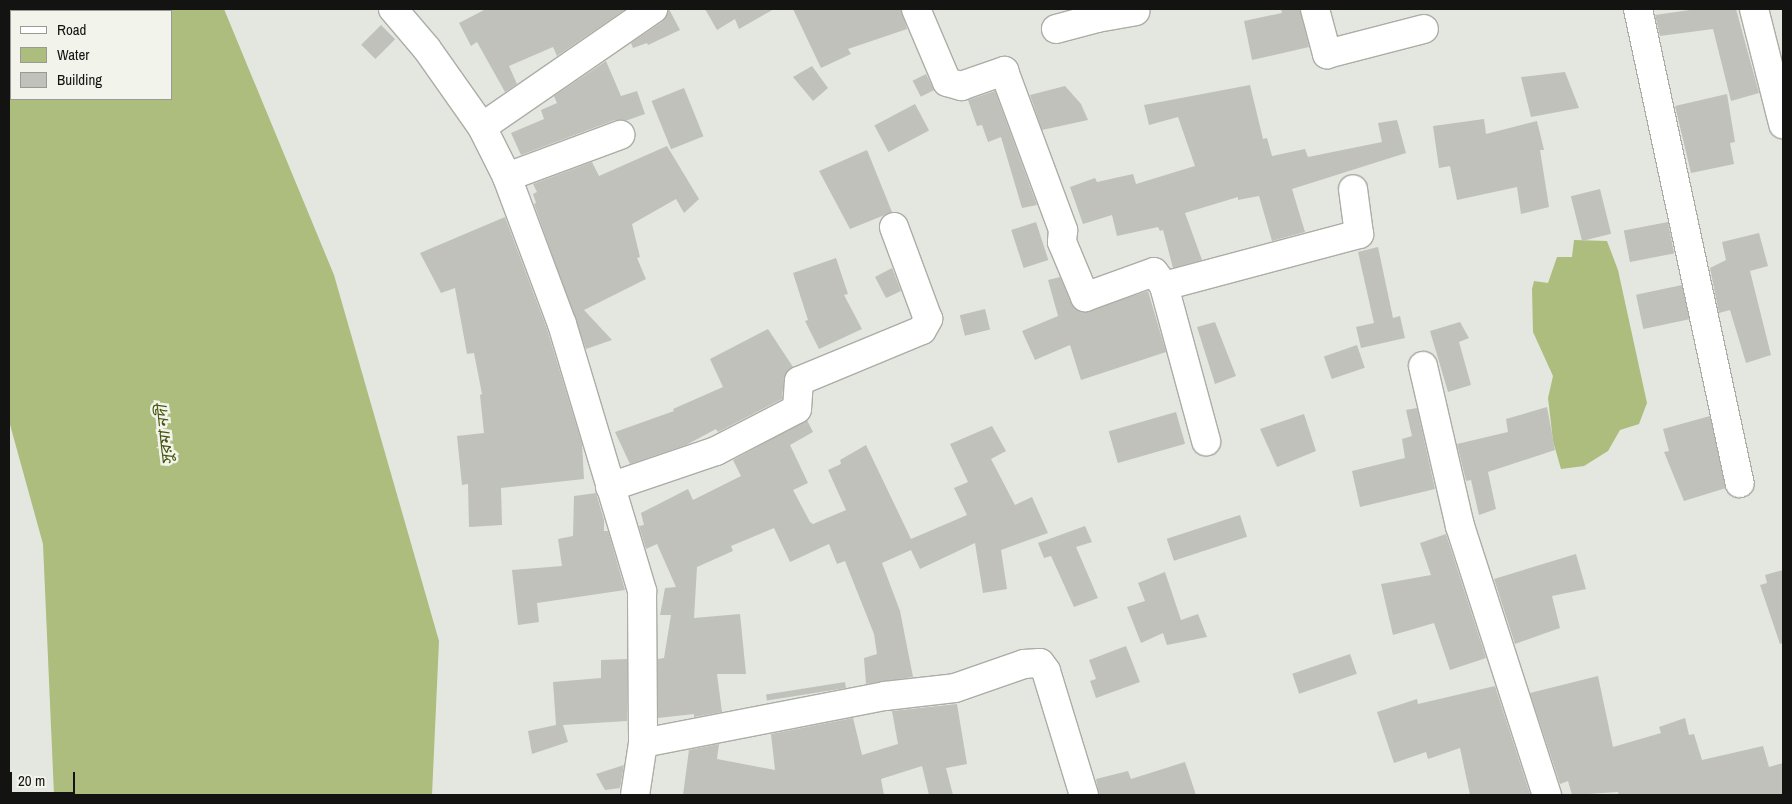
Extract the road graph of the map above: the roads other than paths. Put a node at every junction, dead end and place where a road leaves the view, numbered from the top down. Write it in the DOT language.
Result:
graph roads {
  1 [pos="393,9"];
  2 [pos="654,9"];
  3 [pos="916,9"];
  4 [pos="1315,9"];
  5 [pos="1638,9"];
  6 [pos="1754,9"];
  7 [pos="1134,10"];
  8 [pos="1096,13"];
  9 [pos="1056,29"];
  10 [pos="1424,29"];
  11 [pos="1783,124"];
  12 [pos="482,127"];
  13 [pos="620,134"];
  14 [pos="507,177"];
  15 [pos="1353,189"];
  16 [pos="894,227"];
  17 [pos="1164,286"];
  18 [pos="1423,366"];
  19 [pos="1206,441"];
  20 [pos="1740,483"];
  21 [pos="610,487"];
  22 [pos="643,743"];
  23 [pos="635,795"];
  24 [pos="1084,795"];
  25 [pos="1547,795"];
  1 -- 12 [label="street"];
  2 -- 12 [label="street"];
  3 -- 17 [label="street"];
  4 -- 10 [label="street"];
  5 -- 20 [label="street"];
  6 -- 11 [label="street"];
  7 -- 8 [label="street"];
  8 -- 9 [label="street"];
  12 -- 14 [label="street"];
  13 -- 14 [label="street"];
  14 -- 21 [label="street"];
  15 -- 17 [label="street"];
  16 -- 21 [label="street"];
  17 -- 19 [label="street"];
  18 -- 25 [label="street"];
  21 -- 22 [label="street"];
  22 -- 23 [label="street"];
  22 -- 24 [label="street"];
}
